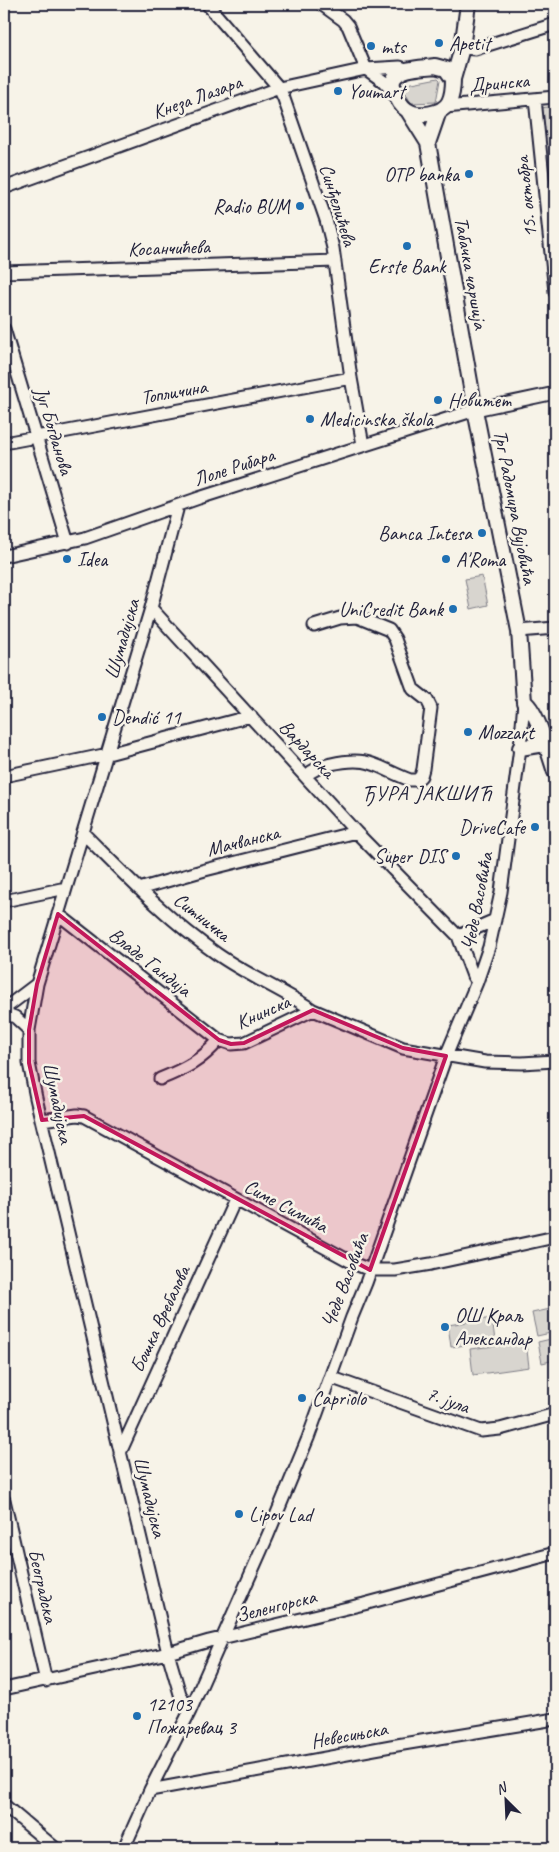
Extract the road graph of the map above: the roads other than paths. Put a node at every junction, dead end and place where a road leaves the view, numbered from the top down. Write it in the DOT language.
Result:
graph roads {
  1 [pos="207,4"];
  2 [pos="321,4"];
  3 [pos="468,4"];
  4 [pos="555,24"];
  5 [pos="462,48"];
  6 [pos="435,66"];
  7 [pos="366,69"];
  8 [pos="408,70"];
  9 [pos="453,80"];
  10 [pos="279,88"];
  11 [pos="396,95"];
  12 [pos="555,97"];
  13 [pos="535,99"];
  14 [pos="442,109"];
  15 [pos="408,111"];
  16 [pos="428,143"];
  17 [pos="4,188"];
  18 [pos="335,261"];
  19 [pos="4,272"];
  20 [pos="555,292"];
  21 [pos="4,329"];
  22 [pos="351,378"];
  23 [pos="555,393"];
  24 [pos="475,410"];
  25 [pos="36,436"];
  26 [pos="4,443"];
  27 [pos="363,445"];
  28 [pos="178,506"];
  29 [pos="68,543"];
  30 [pos="4,556"];
  31 [pos="151,608"];
  32 [pos="314,626"];
  33 [pos="555,628"];
  34 [pos="519,631"];
  35 [pos="524,702"];
  36 [pos="251,716"];
  37 [pos="545,744"];
  38 [pos="520,748"];
  39 [pos="108,754"];
  40 [pos="555,772"];
  41 [pos="4,776"];
  42 [pos="306,776"];
  43 [pos="356,832"];
  44 [pos="84,834"];
  45 [pos="66,888"];
  46 [pos="139,889"];
  47 [pos="4,901"];
  48 [pos="58,914"];
  49 [pos="495,920"];
  50 [pos="458,936"];
  51 [pos="477,982"];
  52 [pos="37,984"];
  53 [pos="313,1010"];
  54 [pos="4,1011"];
  55 [pos="29,1030"];
  56 [pos="219,1040"];
  57 [pos="446,1056"];
  58 [pos="555,1061"];
  59 [pos="160,1079"];
  60 [pos="42,1120"];
  61 [pos="235,1200"];
  62 [pos="555,1237"];
  63 [pos="370,1270"];
  64 [pos="330,1377"];
  65 [pos="555,1414"];
  66 [pos="120,1453"];
  67 [pos="4,1500"];
  68 [pos="555,1553"];
  69 [pos="222,1638"];
  70 [pos="168,1652"];
  71 [pos="46,1681"];
  72 [pos="4,1689"];
  73 [pos="190,1711"];
  74 [pos="555,1719"];
  75 [pos="150,1790"];
  76 [pos="4,1805"];
  77 [pos="56,1848"];
  78 [pos="124,1848"];
  1 -- 10 [label="street, Синђелићева"];
  2 -- 7 [label="street"];
  3 -- 5 [label="main road"];
  4 -- 5 [label="street"];
  5 -- 6 [label="main road"];
  5 -- 9 [label="main road"];
  6 -- 8 [label="main road"];
  6 -- 9 [label="main road"];
  7 -- 8 [label="street, Кнеза Лазара"];
  7 -- 10 [label="street, Кнеза Лазара"];
  7 -- 11 [label="street"];
  8 -- 11 [label="main road"];
  9 -- 14 [label="main road"];
  10 -- 17 [label="street, Кнеза Лазара"];
  10 -- 18 [label="street, Синђелићева"];
  11 -- 15 [label="main road"];
  12 -- 13 [label="street, Дринска"];
  13 -- 14 [label="street, Дринска"];
  13 -- 20 [label="street, 15. октобра"];
  14 -- 15 [label="main road"];
  14 -- 16 [label="main road, Табачка чаршија"];
  15 -- 16 [label="main road, Табачка чаршија"];
  16 -- 24 [label="main road, Табачка чаршија"];
  18 -- 19 [label="street, Косанчићева"];
  18 -- 22 [label="street, Синђелићева"];
  21 -- 25 [label="street, Југ Богданова"];
  22 -- 25 [label="street, Топличина"];
  22 -- 27 [label="street, Синђелићева"];
  23 -- 24 [label="street, Лоле Рибара"];
  24 -- 27 [label="street, Лоле Рибара"];
  24 -- 34 [label="main road, Трг Радомира Вујовића"];
  25 -- 26 [label="street, Топличина"];
  25 -- 29 [label="street, Југ Богданова"];
  27 -- 28 [label="street, Лоле Рибара"];
  28 -- 29 [label="street, Лоле Рибара"];
  28 -- 31 [label="street, Шумадијска"];
  29 -- 30 [label="street, Лоле Рибара"];
  31 -- 36 [label="street, Вардарска"];
  31 -- 39 [label="street, Шумадијска"];
  32 -- 42 [label="street"];
  33 -- 34 [label="street"];
  34 -- 35 [label="main road, Трг Радомира Вујовића"];
  35 -- 37 [label="main road"];
  35 -- 38 [label="street, Чеде Васовића"];
  36 -- 39 [label="street"];
  36 -- 42 [label="street, Вардарска"];
  37 -- 38 [label="main road"];
  37 -- 40 [label="main road"];
  38 -- 49 [label="street, Чеде Васовића"];
  39 -- 41 [label="street"];
  39 -- 44 [label="street, Шумадијска"];
  42 -- 43 [label="street, Вардарска"];
  43 -- 46 [label="street, Мачванска"];
  43 -- 50 [label="street, Вардарска"];
  44 -- 45 [label="street, Шумадијска"];
  44 -- 46 [label="street, Ситничка"];
  45 -- 47 [label="street"];
  45 -- 48 [label="street, Шумадијска"];
  46 -- 53 [label="street, Ситничка"];
  48 -- 52 [label="street, Шумадијска"];
  48 -- 56 [label="street, Владе Гандија"];
  49 -- 50 [label="street"];
  49 -- 51 [label="street, Чеде Васовића"];
  50 -- 51 [label="street, Вардарска"];
  51 -- 57 [label="street, Чеде Васовића"];
  52 -- 54 [label="street"];
  52 -- 55 [label="street, Шумадијска"];
  53 -- 56 [label="street, Книнска"];
  53 -- 57 [label="street, Книнска"];
  54 -- 55 [label="street"];
  55 -- 60 [label="street, Шумадијска"];
  56 -- 59 [label="street, Книнска"];
  57 -- 58 [label="street, Книнска"];
  57 -- 63 [label="street, Чеде Васовића"];
  60 -- 61 [label="street, Симе Симића"];
  60 -- 66 [label="street, Шумадијска"];
  61 -- 63 [label="street, Симе Симића"];
  61 -- 66 [label="street, Бошка Вребалова"];
  62 -- 63 [label="street, Симе Симића"];
  63 -- 64 [label="street, Чеде Васовића"];
  64 -- 65 [label="street, 7. јула"];
  64 -- 69 [label="street, Чеде Васовића"];
  66 -- 70 [label="street, Шумадијска"];
  67 -- 71 [label="street, Београдска"];
  68 -- 69 [label="street, Зеленгорска"];
  69 -- 70 [label="street, Зеленгорска"];
  69 -- 73 [label="street, Чеде Васовића"];
  70 -- 71 [label="street, Зеленгорска"];
  70 -- 73 [label="street, Шумадијска"];
  71 -- 72 [label="street, Зеленгорска"];
  73 -- 75 [label="street, Чеде Васовића"];
  74 -- 75 [label="street, Невесињска"];
  75 -- 78 [label="street, Чеде Васовића"];
  76 -- 77 [label="street"];
}
